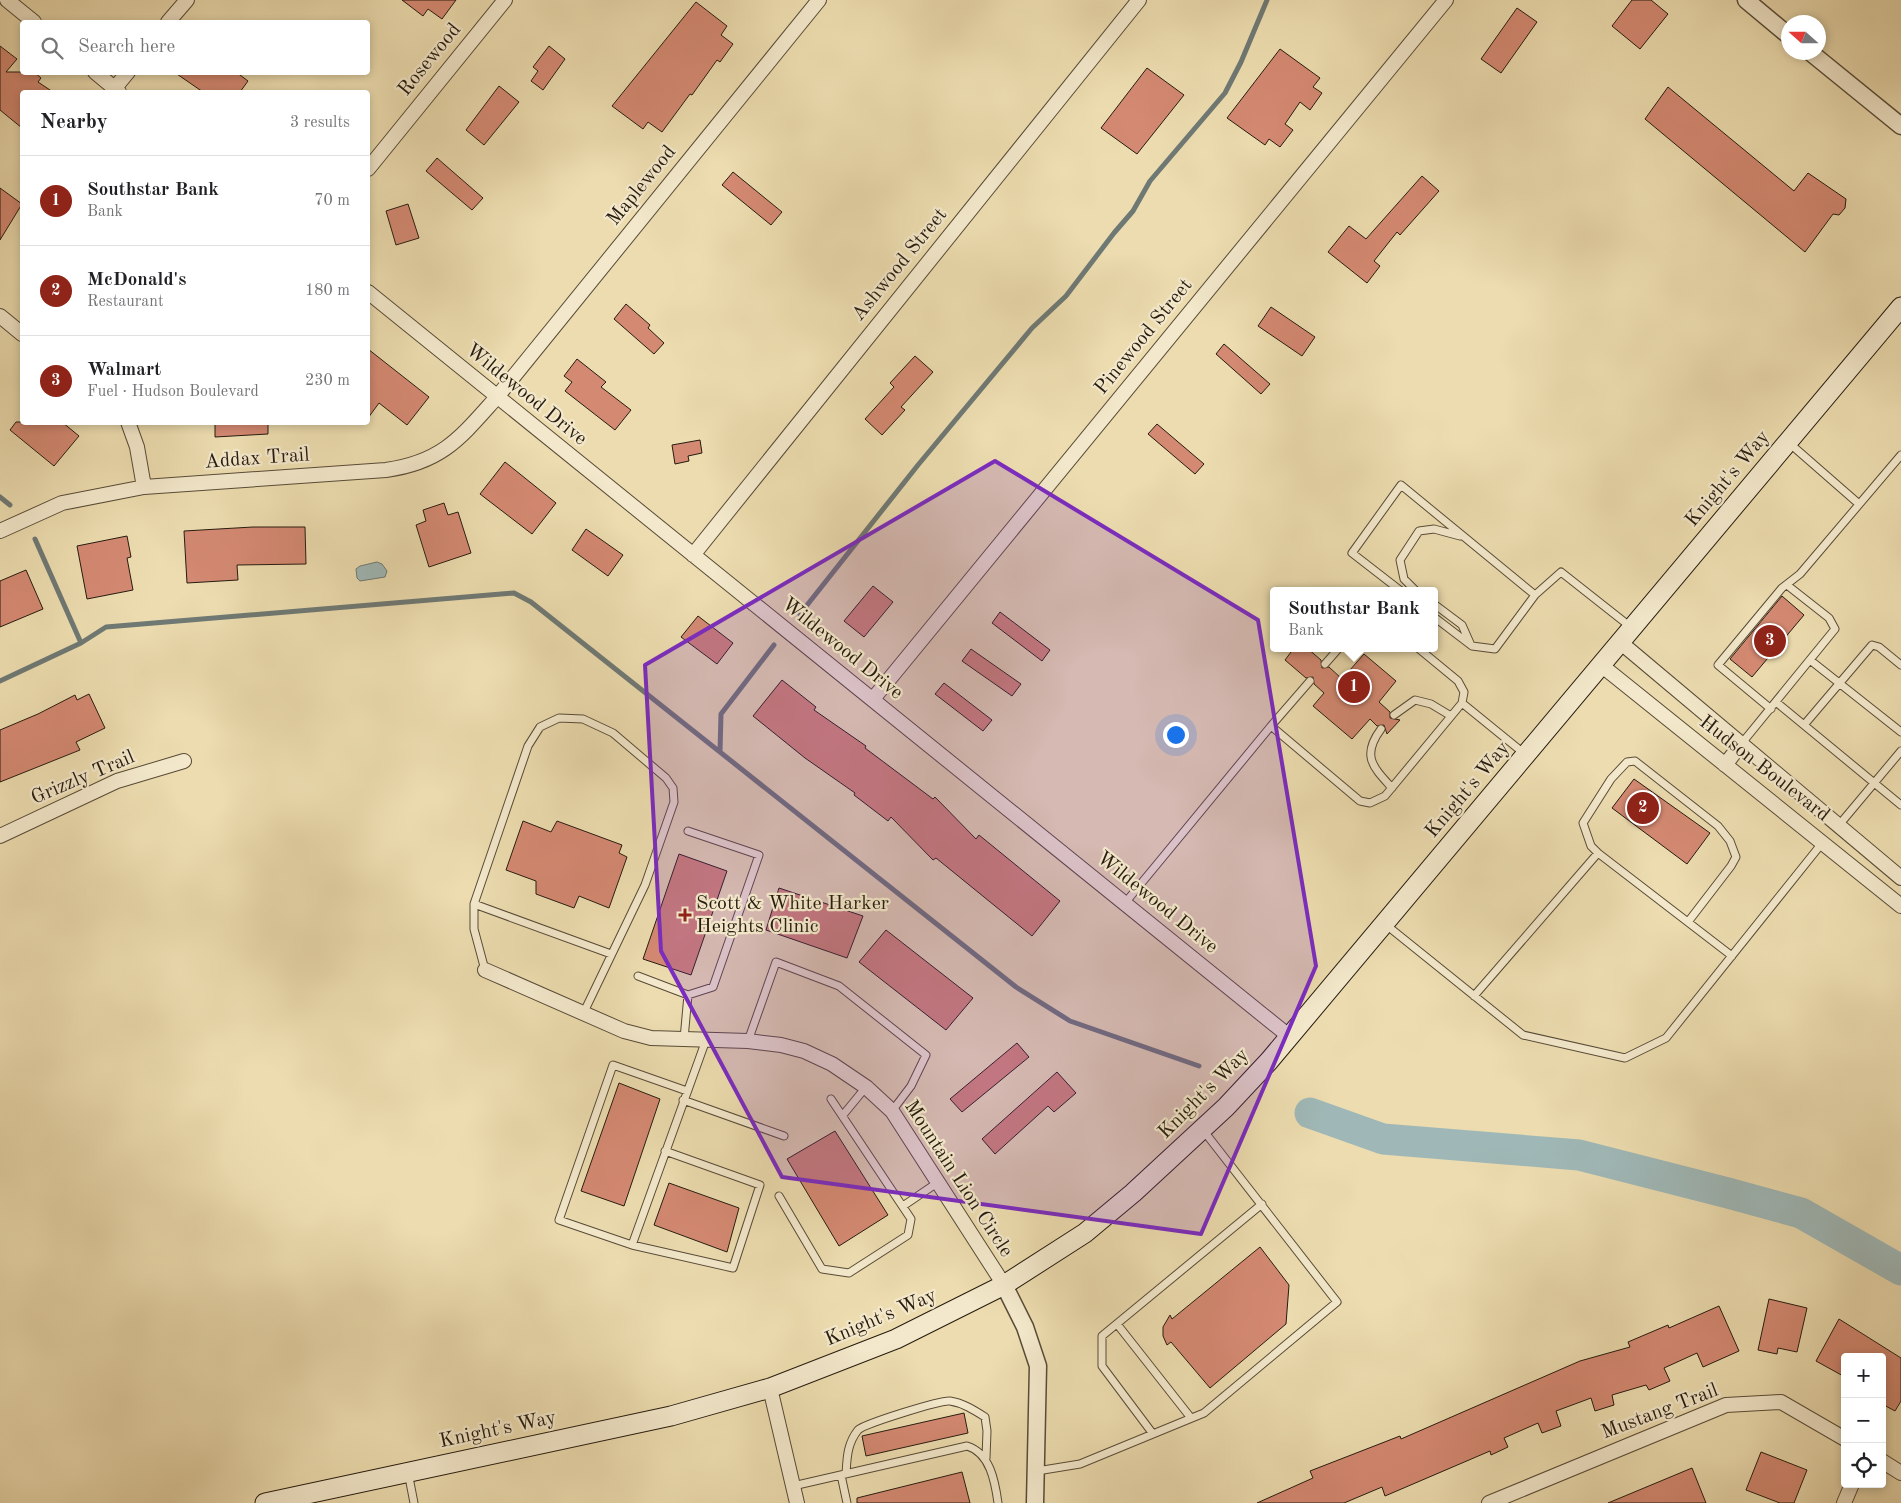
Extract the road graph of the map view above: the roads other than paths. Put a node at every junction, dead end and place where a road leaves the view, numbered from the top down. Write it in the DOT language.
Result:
graph roads {
  1 [pos="7,0"];
  2 [pos="187,0"];
  3 [pos="505,0"];
  4 [pos="819,0"];
  5 [pos="1139,0"];
  6 [pos="1446,0"];
  7 [pos="1746,0"];
  8 [pos="32,20"];
  9 [pos="170,20"];
  10 [pos="1781,29"];
  11 [pos="1820,60"];
  12 [pos="98,75"];
  13 [pos="126,75"];
  14 [pos="116,90"];
  15 [pos="118,90"];
  16 [pos="1901,126"];
  17 [pos="370,167"];
  18 [pos="370,294"];
  19 [pos="1901,307"];
  20 [pos="0,316"];
  21 [pos="20,332"];
  22 [pos="497,397"];
  23 [pos="129,425"];
  24 [pos="1788,442"];
  25 [pos="1901,455"];
  26 [pos="144,487"];
  27 [pos="1859,504"];
  28 [pos="0,531"];
  29 [pos="1462,536"];
  30 [pos="693,555"];
  31 [pos="1787,585"];
  32 [pos="1395,587"];
  33 [pos="1412,587"];
  34 [pos="1536,595"];
  35 [pos="1438,607"];
  36 [pos="1438,620"];
  37 [pos="1626,635"];
  38 [pos="1472,646"];
  39 [pos="1336,652"];
  40 [pos="1423,652"];
  41 [pos="1810,660"];
  42 [pos="1325,664"];
  43 [pos="1601,665"];
  44 [pos="1901,665"];
  45 [pos="1310,681"];
  46 [pos="1840,683"];
  47 [pos="873,699"];
  48 [pos="1776,702"];
  49 [pos="1462,703"];
  50 [pos="1771,708"];
  51 [pos="1394,715"];
  52 [pos="1451,716"];
  53 [pos="1804,725"];
  54 [pos="1270,726"];
  55 [pos="1381,729"];
  56 [pos="1901,732"];
  57 [pos="1742,743"];
  58 [pos="1901,752"];
  59 [pos="1526,755"];
  60 [pos="184,761"];
  61 [pos="1725,765"];
  62 [pos="1874,783"];
  63 [pos="1392,788"];
  64 [pos="1901,805"];
  65 [pos="1839,825"];
  66 [pos="688,831"];
  67 [pos="0,836"];
  68 [pos="1824,842"];
  69 [pos="1598,852"];
  70 [pos="1901,878"];
  71 [pos="1125,903"];
  72 [pos="474,904"];
  73 [pos="1901,906"];
  74 [pos="1688,922"];
  75 [pos="1385,924"];
  76 [pos="611,954"];
  77 [pos="1732,956"];
  78 [pos="485,970"];
  79 [pos="638,976"];
  80 [pos="688,995"];
  81 [pos="1474,996"];
  82 [pos="583,1014"];
  83 [pos="1290,1037"];
  84 [pos="684,1039"];
  85 [pos="706,1040"];
  86 [pos="748,1041"];
  87 [pos="866,1087"];
  88 [pos="687,1091"];
  89 [pos="831,1098"];
  90 [pos="683,1100"];
  91 [pos="892,1111"];
  92 [pos="843,1115"];
  93 [pos="1202,1130"];
  94 [pos="784,1136"];
  95 [pos="665,1151"];
  96 [pos="936,1183"];
  97 [pos="779,1196"];
  98 [pos="1262,1204"];
  99 [pos="903,1206"];
  100 [pos="632,1245"];
  101 [pos="1004,1285"];
  102 [pos="1117,1324"];
  103 [pos="770,1388"];
  104 [pos="1191,1418"];
  105 [pos="1153,1434"];
  106 [pos="1841,1437"];
  107 [pos="986,1458"];
  108 [pos="1886,1464"];
  109 [pos="1036,1471"];
  110 [pos="408,1472"];
  111 [pos="1901,1473"];
  112 [pos="844,1475"];
  113 [pos="794,1486"];
  114 [pos="1850,1488"];
  115 [pos="265,1503"];
  116 [pos="414,1503"];
  117 [pos="797,1503"];
  118 [pos="847,1503"];
  119 [pos="998,1503"];
  120 [pos="1035,1503"];
  121 [pos="1488,1503"];
  122 [pos="1844,1503"];
  1 -- 8 [label="street"];
  2 -- 9 [label="street"];
  3 -- 17 [label="street, Rosewood"];
  4 -- 22 [label="street, Maplewood"];
  5 -- 30 [label="street, Ashwood Street"];
  6 -- 47 [label="street, Pinewood Street"];
  7 -- 10 [label="street"];
  11 -- 16 [label="street"];
  12 -- 14 [label="street"];
  13 -- 15 [label="street"];
  18 -- 22 [label="street, Wildewood Drive"];
  19 -- 24 [label="main road, Knight's Way"];
  20 -- 21 [label="street"];
  22 -- 26 [label="street, Addax Trail"];
  22 -- 30 [label="street, Wildewood Drive"];
  23 -- 26 [label="street"];
  24 -- 27 [label="lane"];
  24 -- 37 [label="main road, Knight's Way"];
  25 -- 27 [label="lane"];
  26 -- 28 [label="street, Addax Trail"];
  27 -- 31 [label="lane"];
  29 -- 32 [label="lane"];
  29 -- 33 [label="lane"];
  29 -- 34 [label="lane"];
  30 -- 47 [label="street, Wildewood Drive"];
  31 -- 41 [label="lane"];
  31 -- 50 [label="lane"];
  34 -- 37 [label="lane"];
  34 -- 38 [label="lane"];
  35 -- 38 [label="lane"];
  36 -- 38 [label="lane"];
  37 -- 43 [label="main road, Knight's Way"];
  37 -- 57 [label="street, Hudson Boulevard"];
  39 -- 42 [label="lane"];
  40 -- 49 [label="lane"];
  41 -- 46 [label="lane"];
  41 -- 48 [label="lane"];
  43 -- 59 [label="main road, Knight's Way"];
  43 -- 61 [label="street, Hudson Boulevard"];
  44 -- 46 [label="lane"];
  45 -- 54 [label="lane"];
  46 -- 53 [label="lane"];
  46 -- 56 [label="lane"];
  47 -- 71 [label="street, Wildewood Drive"];
  48 -- 50 [label="lane"];
  48 -- 53 [label="lane"];
  49 -- 52 [label="lane"];
  49 -- 59 [label="lane"];
  50 -- 57 [label="lane"];
  51 -- 52 [label="lane"];
  52 -- 63 [label="lane"];
  53 -- 62 [label="lane"];
  54 -- 63 [label="lane"];
  54 -- 71 [label="lane"];
  55 -- 63 [label="lane"];
  57 -- 61 [label="street"];
  57 -- 65 [label="street, Hudson Boulevard"];
  58 -- 62 [label="lane"];
  59 -- 75 [label="main road, Knight's Way"];
  60 -- 67 [label="street, Grizzly Trail"];
  61 -- 68 [label="street, Hudson Boulevard"];
  62 -- 64 [label="lane"];
  62 -- 65 [label="lane"];
  65 -- 68 [label="street"];
  65 -- 70 [label="street, Hudson Boulevard"];
  66 -- 80 [label="lane"];
  68 -- 73 [label="street, Hudson Boulevard"];
  68 -- 77 [label="lane"];
  69 -- 74 [label="lane"];
  69 -- 74 [label="lane"];
  69 -- 81 [label="lane"];
  71 -- 83 [label="street, Wildewood Drive"];
  72 -- 76 [label="lane"];
  72 -- 76 [label="lane"];
  72 -- 78 [label="lane"];
  74 -- 77 [label="lane"];
  75 -- 81 [label="lane"];
  75 -- 83 [label="main road, Knight's Way"];
  76 -- 82 [label="lane"];
  77 -- 81 [label="lane"];
  78 -- 82 [label="street, Mountain Lion Circle"];
  79 -- 80 [label="lane"];
  80 -- 84 [label="lane"];
  82 -- 84 [label="street, Mountain Lion Circle"];
  83 -- 93 [label="main road, Knight's Way"];
  84 -- 85 [label="street, Mountain Lion Circle"];
  85 -- 86 [label="street, Mountain Lion Circle"];
  85 -- 88 [label="lane"];
  86 -- 87 [label="street, Mountain Lion Circle"];
  86 -- 91 [label="lane"];
  87 -- 91 [label="street, Mountain Lion Circle"];
  87 -- 92 [label="lane"];
  88 -- 90 [label="lane"];
  88 -- 100 [label="lane"];
  89 -- 92 [label="lane"];
  90 -- 94 [label="lane"];
  90 -- 95 [label="lane"];
  91 -- 96 [label="street, Mountain Lion Circle"];
  92 -- 99 [label="lane"];
  93 -- 98 [label="lane"];
  93 -- 101 [label="main road, Knight's Way"];
  95 -- 100 [label="lane"];
  95 -- 100 [label="lane"];
  96 -- 99 [label="lane"];
  96 -- 101 [label="street, Mountain Lion Circle"];
  97 -- 99 [label="lane"];
  98 -- 102 [label="lane"];
  98 -- 104 [label="lane"];
  101 -- 103 [label="main road, Knight's Way"];
  101 -- 109 [label="street"];
  102 -- 104 [label="lane"];
  102 -- 105 [label="lane"];
  103 -- 110 [label="main road, Knight's Way"];
  103 -- 113 [label="street"];
  104 -- 105 [label="lane"];
  105 -- 109 [label="lane"];
  106 -- 121 [label="street, Mustang Trail"];
  107 -- 112 [label="lane"];
  107 -- 112 [label="lane"];
  107 -- 119 [label="lane"];
  108 -- 111 [label="street"];
  109 -- 120 [label="street"];
  110 -- 115 [label="main road, Knight's Way"];
  110 -- 116 [label="lane"];
  112 -- 113 [label="lane"];
  112 -- 118 [label="lane"];
  113 -- 117 [label="street"];
  114 -- 122 [label="street"];
}
